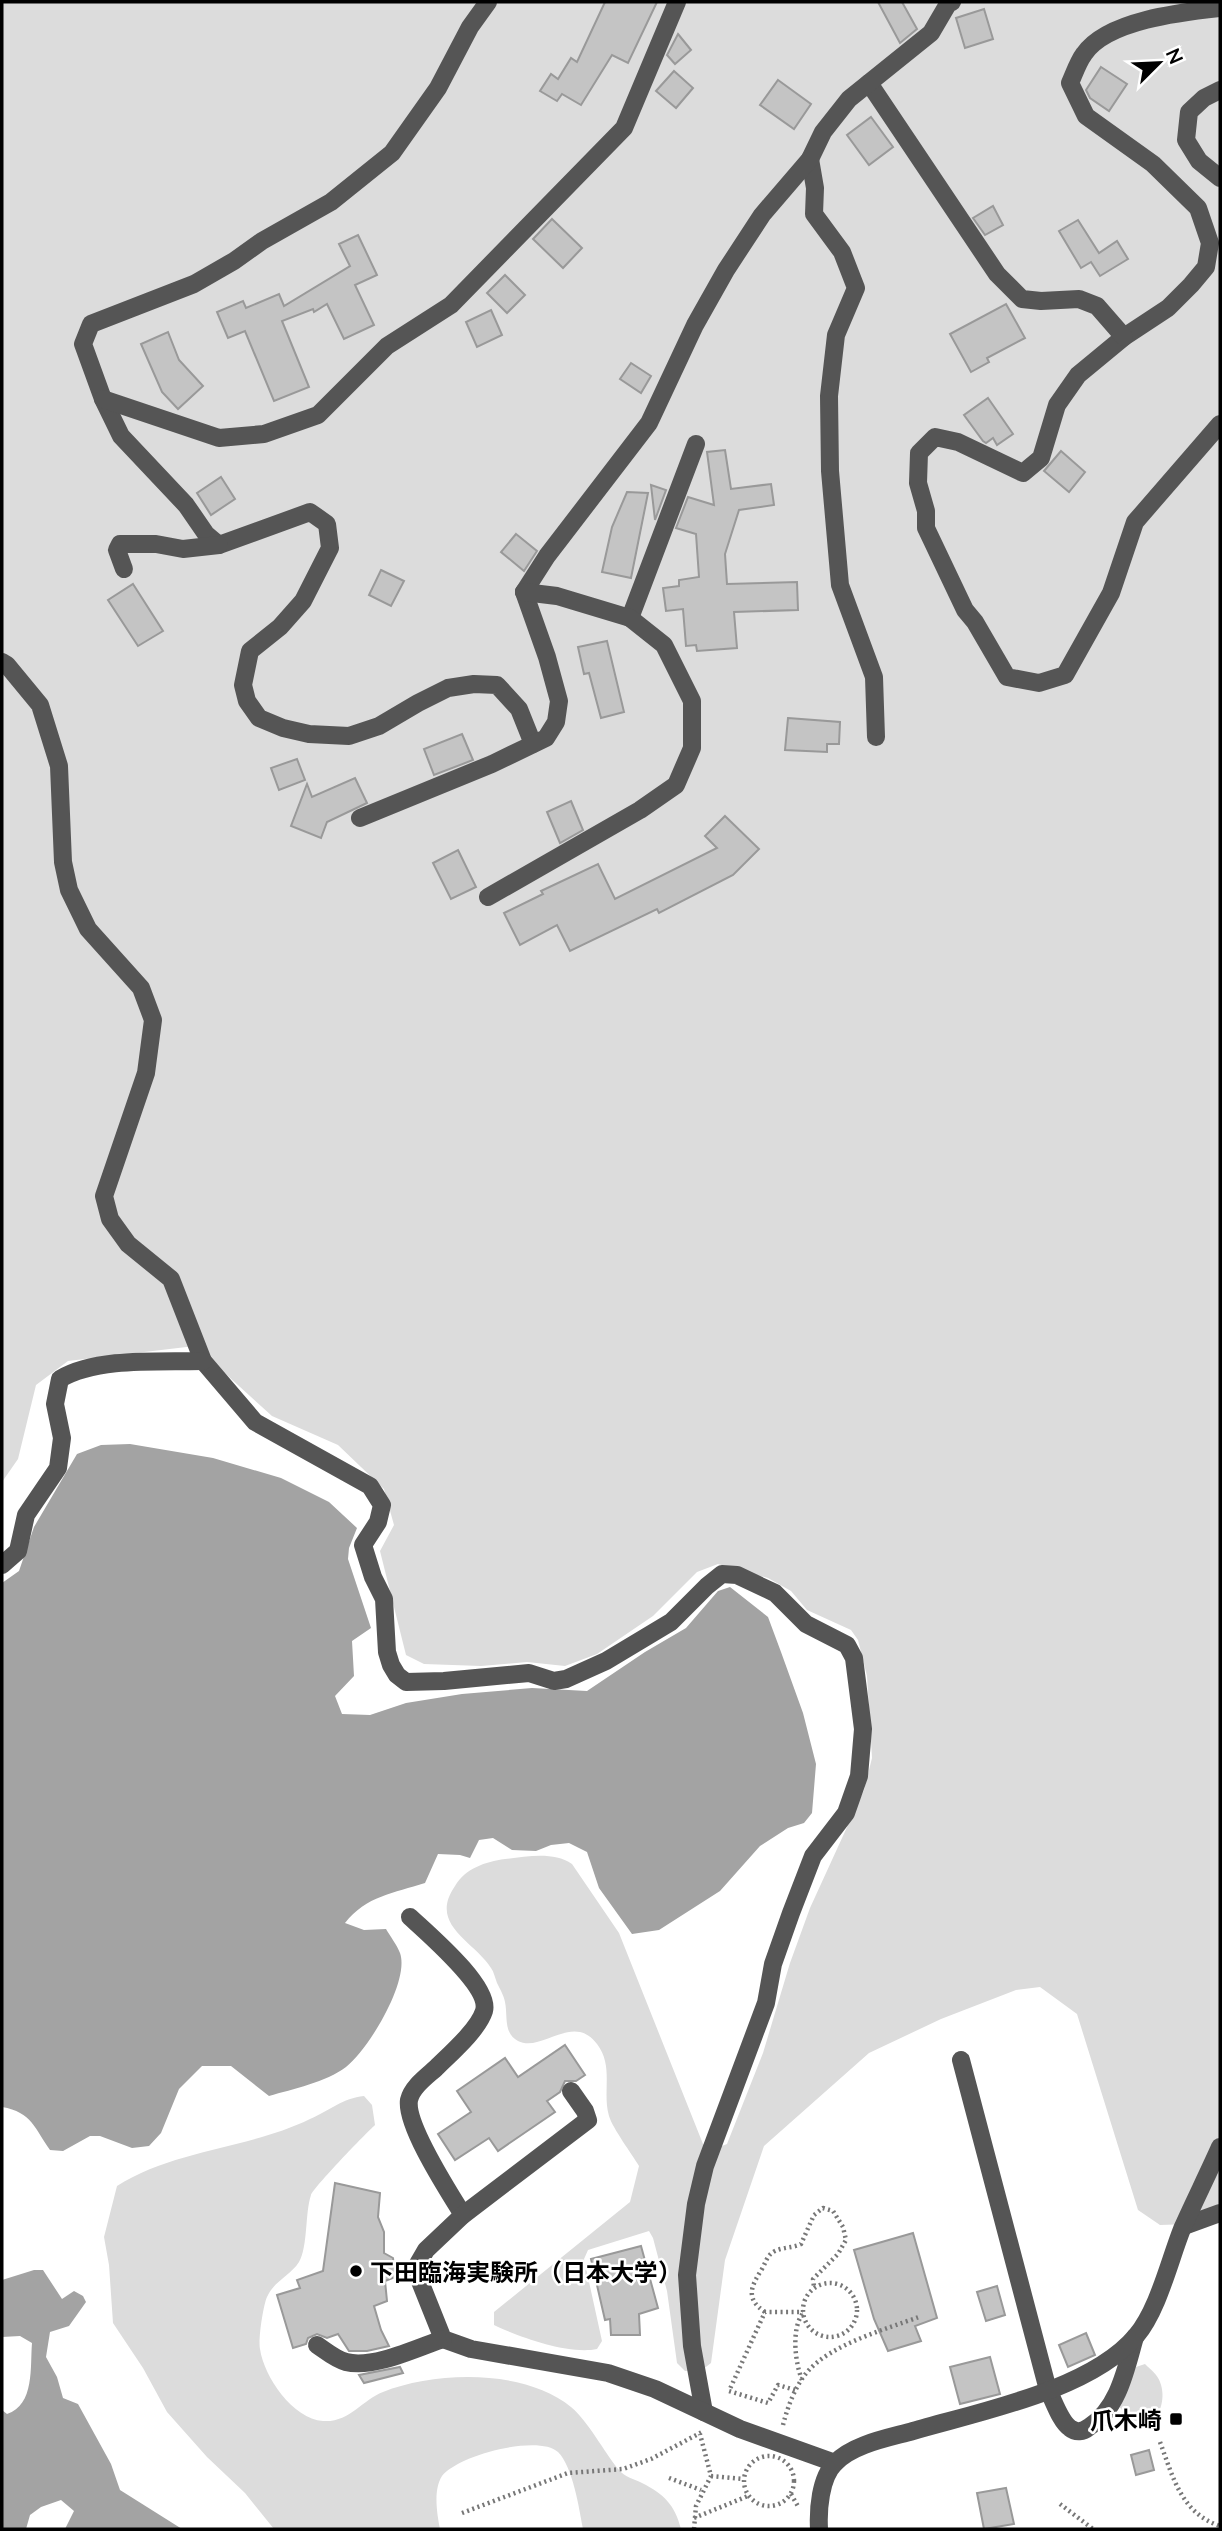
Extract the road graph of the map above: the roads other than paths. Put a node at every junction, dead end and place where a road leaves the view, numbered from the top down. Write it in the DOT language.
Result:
graph roads {
  1 [pos="488,2"];
  2 [pos="677,2"];
  3 [pos="949,3"];
  4 [pos="1220,8"];
  5 [pos="869,83"];
  6 [pos="1220,90"];
  7 [pos="810,159"];
  8 [pos="1220,178"];
  9 [pos="1124,337"];
  10 [pos="103,399"];
  11 [pos="1220,424"];
  12 [pos="696,444"];
  13 [pos="219,545"];
  14 [pos="124,569"];
  15 [pos="524,592"];
  16 [pos="630,618"];
  17 [pos="2,662"];
  18 [pos="876,737"];
  19 [pos="533,744"];
  20 [pos="360,818"];
  21 [pos="488,897"];
  22 [pos="202,1361"];
  23 [pos="2,1565"];
  24 [pos="410,1917"];
  25 [pos="961,2060"];
  26 [pos="571,2091"];
  27 [pos="1220,2147"];
  28 [pos="1220,2213"];
  29 [pos="463,2215"];
  30 [pos="1184,2226"];
  31 [pos="1135,2337"];
  32 [pos="443,2339"];
  33 [pos="317,2345"];
  34 [pos="1048,2390"];
  35 [pos="710,2416"];
  36 [pos="835,2463"];
  37 [pos="819,2529"];
  1 -- 10 [label="street"];
  2 -- 10 [label="street"];
  3 -- 5 [label="street"];
  4 -- 9 [label="street"];
  5 -- 7 [label="street"];
  5 -- 9 [label="street"];
  6 -- 8 [label="street"];
  7 -- 15 [label="street"];
  7 -- 18 [label="street"];
  9 -- 11 [label="street"];
  10 -- 13 [label="street"];
  12 -- 16 [label="street"];
  13 -- 14 [label="street"];
  13 -- 19 [label="street"];
  15 -- 16 [label="street"];
  15 -- 19 [label="street"];
  16 -- 21 [label="street"];
  17 -- 22 [label="street"];
  19 -- 20 [label="street"];
  22 -- 23 [label="street"];
  22 -- 35 [label="street"];
  24 -- 29 [label="street"];
  25 -- 34 [label="street"];
  26 -- 29 [label="street"];
  27 -- 30 [label="street"];
  28 -- 30 [label="street"];
  29 -- 32 [label="street"];
  30 -- 31 [label="street"];
  31 -- 34 [label="street"];
  31 -- 34 [label="street"];
  32 -- 33 [label="street"];
  32 -- 35 [label="street"];
  34 -- 36 [label="street"];
  35 -- 36 [label="street"];
  36 -- 37 [label="street"];
}
